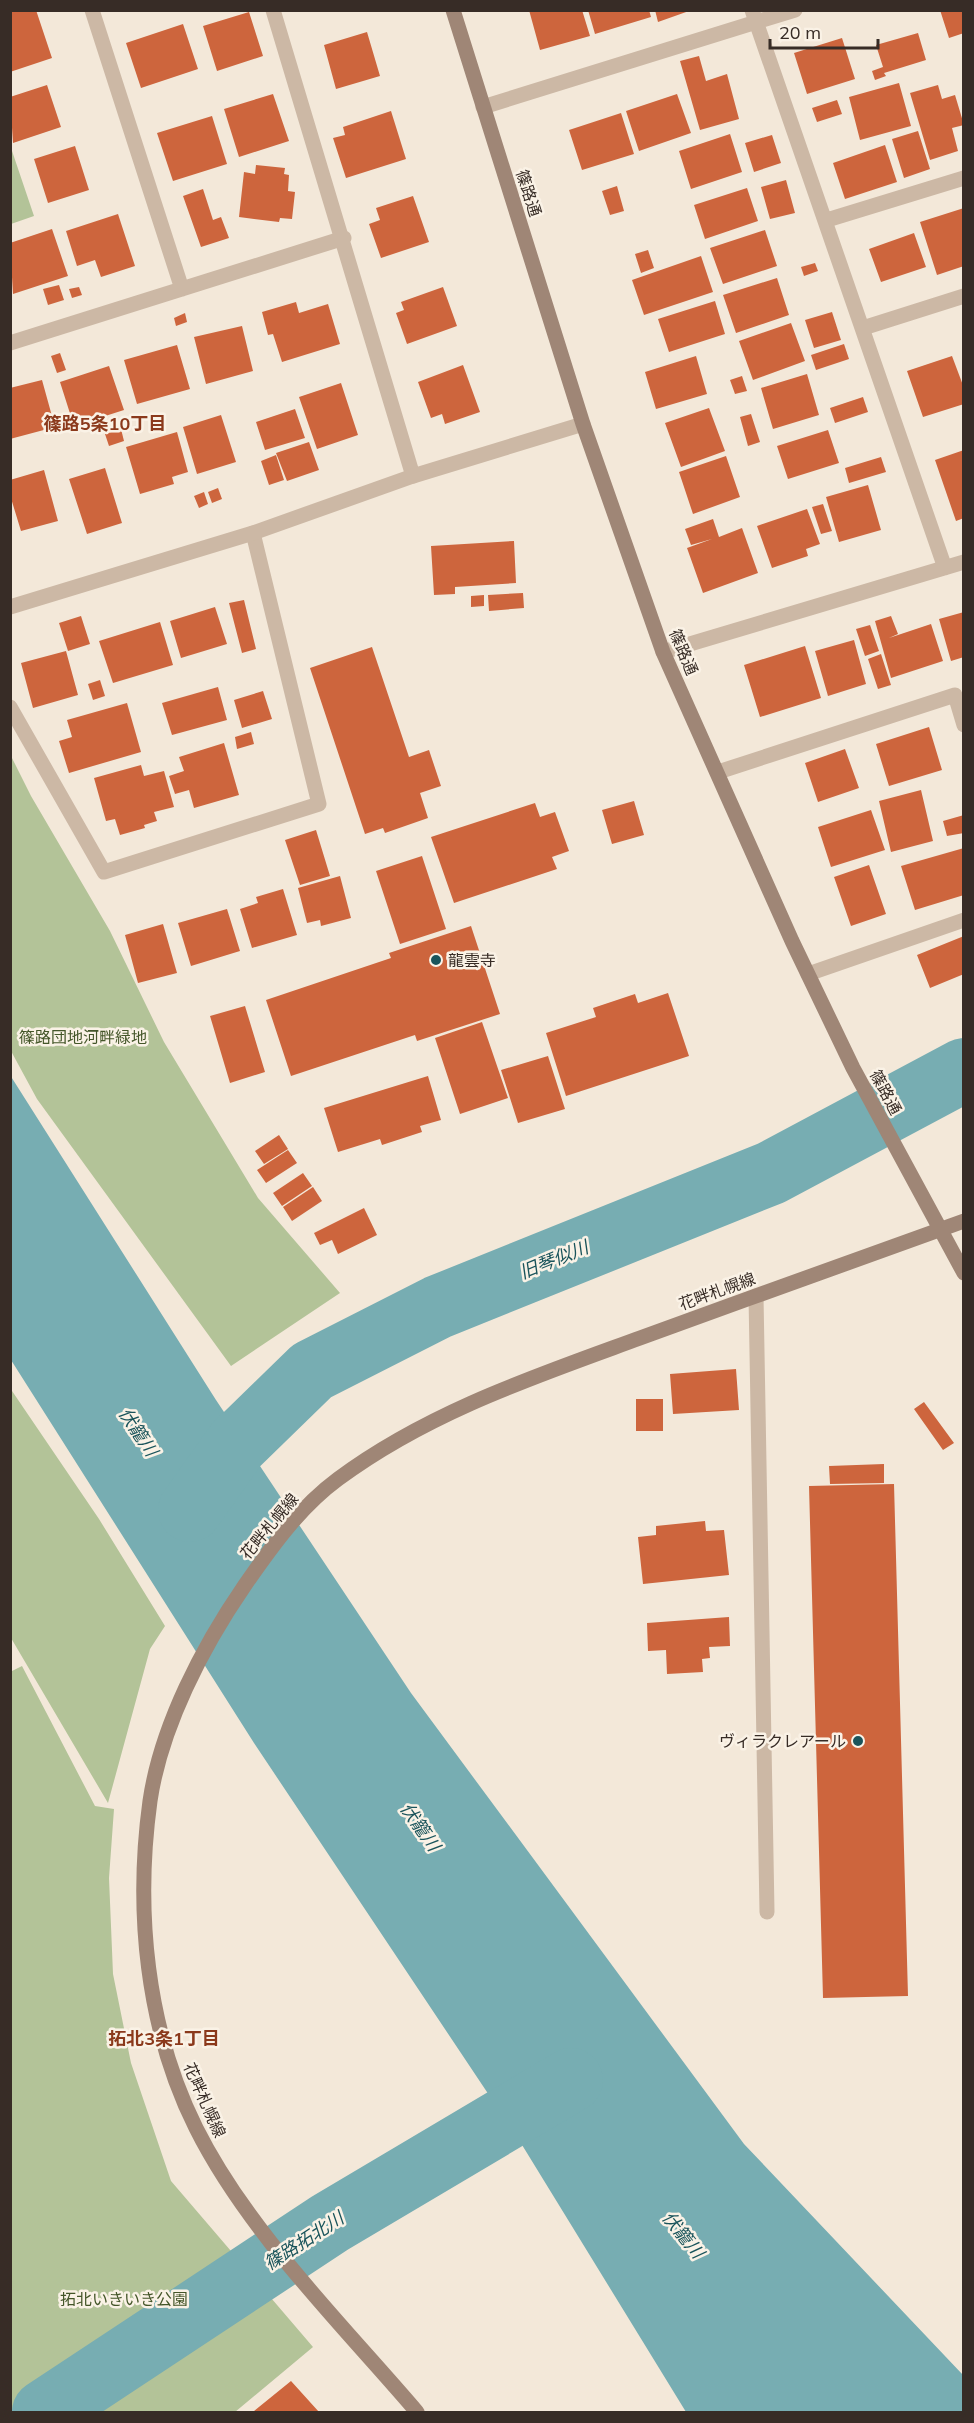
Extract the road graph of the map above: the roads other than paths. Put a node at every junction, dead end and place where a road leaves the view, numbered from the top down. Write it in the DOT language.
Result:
graph roads {
  1 [pos="92,10"];
  2 [pos="273,10"];
  3 [pos="453,10"];
  4 [pos="795,10"];
  5 [pos="754,16"];
  6 [pos="483,107"];
  7 [pos="963,178"];
  8 [pos="826,220"];
  9 [pos="344,238"];
  10 [pos="182,289"];
  11 [pos="963,296"];
  12 [pos="863,328"];
  13 [pos="10,343"];
  14 [pos="583,424"];
  15 [pos="413,476"];
  16 [pos="254,533"];
  17 [pos="963,562"];
  18 [pos="945,568"];
  19 [pos="10,607"];
  20 [pos="663,652"];
  21 [pos="10,707"];
  22 [pos="963,725"];
  23 [pos="718,772"];
  24 [pos="963,920"];
  25 [pos="808,974"];
  26 [pos="963,1221"];
  27 [pos="938,1230"];
  28 [pos="963,1273"];
  29 [pos="756,1296"];
  30 [pos="767,1912"];
  31 [pos="417,2412"];
  1 -- 10 [label="street"];
  2 -- 9 [label="street"];
  3 -- 6 [label="main road, 篠路通"];
  4 -- 5 [label="street"];
  5 -- 6 [label="street"];
  5 -- 8 [label="street"];
  6 -- 14 [label="main road, 篠路通"];
  7 -- 8 [label="street"];
  8 -- 12 [label="street"];
  9 -- 10 [label="street"];
  9 -- 15 [label="street"];
  10 -- 13 [label="street"];
  11 -- 12 [label="street"];
  12 -- 18 [label="street"];
  14 -- 15 [label="street"];
  14 -- 20 [label="main road, 篠路通"];
  15 -- 16 [label="street"];
  16 -- 19 [label="street"];
  16 -- 21 [label="street"];
  17 -- 18 [label="street"];
  18 -- 20 [label="street"];
  20 -- 23 [label="main road, 篠路通"];
  22 -- 23 [label="street"];
  23 -- 25 [label="main road, 篠路通"];
  24 -- 25 [label="street"];
  25 -- 27 [label="main road, 篠路通"];
  26 -- 27 [label="main road, 花畔札幌線"];
  27 -- 28 [label="main road, 篠路通"];
  27 -- 29 [label="main road, 花畔札幌線"];
  29 -- 30 [label="street"];
  29 -- 31 [label="main road, 花畔札幌線"];
}
